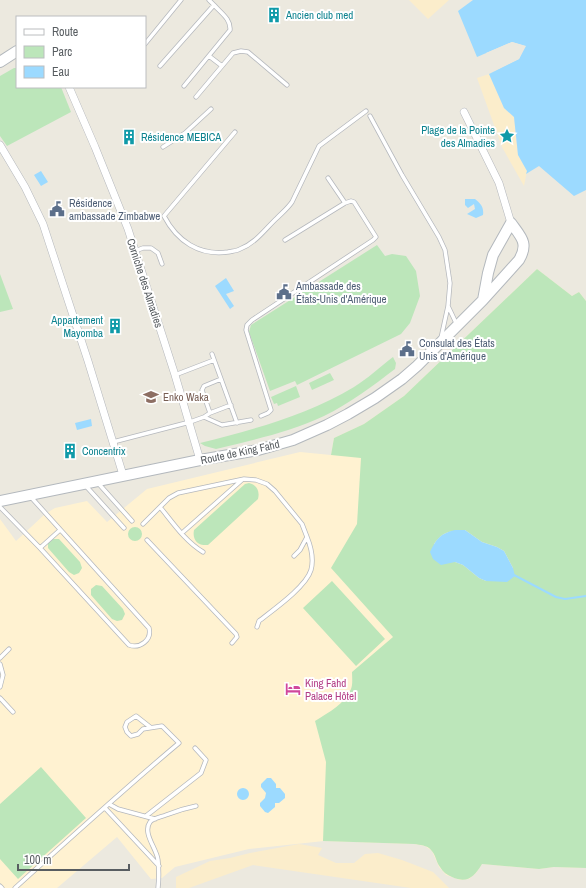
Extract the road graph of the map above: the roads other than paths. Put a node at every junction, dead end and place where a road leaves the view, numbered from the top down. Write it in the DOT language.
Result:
graph roads {
  1 [pos="180,0"];
  2 [pos="209,0"];
  3 [pos="214,5"];
  4 [pos="146,43"];
  5 [pos="16,52"];
  6 [pos="209,56"];
  7 [pos="0,62"];
  8 [pos="160,66"];
  9 [pos="222,66"];
  10 [pos="287,85"];
  11 [pos="184,86"];
  12 [pos="69,88"];
  13 [pos="196,96"];
  14 [pos="211,109"];
  15 [pos="366,111"];
  16 [pos="464,112"];
  17 [pos="370,116"];
  18 [pos="235,132"];
  19 [pos="0,145"];
  20 [pos="163,147"];
  21 [pos="328,178"];
  22 [pos="345,202"];
  23 [pos="511,223"];
  24 [pos="285,240"];
  25 [pos="134,251"];
  26 [pos="162,264"];
  27 [pos="483,300"];
  28 [pos="448,306"];
  29 [pos="457,326"];
  30 [pos="439,344"];
  31 [pos="212,354"];
  32 [pos="214,360"];
  33 [pos="175,375"];
  34 [pos="221,379"];
  35 [pos="231,405"];
  36 [pos="210,413"];
  37 [pos="261,416"];
  38 [pos="204,417"];
  39 [pos="251,420"];
  40 [pos="190,422"];
  41 [pos="237,423"];
  42 [pos="113,442"];
  43 [pos="200,460"];
  44 [pos="123,475"];
  45 [pos="244,478"];
  46 [pos="97,482"];
  47 [pos="84,484"];
  48 [pos="29,495"];
  49 [pos="0,501"];
  50 [pos="0,507"];
  51 [pos="160,507"];
  52 [pos="132,521"];
  53 [pos="143,524"];
  54 [pos="124,528"];
  55 [pos="60,530"];
  56 [pos="182,533"];
  57 [pos="307,536"];
  58 [pos="147,540"];
  59 [pos="40,548"];
  60 [pos="203,552"];
  61 [pos="294,556"];
  62 [pos="257,627"];
  63 [pos="232,643"];
  64 [pos="9,649"];
  65 [pos="0,658"];
  66 [pos="0,664"];
  67 [pos="0,687"];
  68 [pos="0,698"];
  69 [pos="13,712"];
  70 [pos="150,727"];
  71 [pos="195,748"];
  72 [pos="109,804"];
  73 [pos="196,806"];
  74 [pos="105,808"];
  75 [pos="146,816"];
  76 [pos="155,819"];
  77 [pos="158,866"];
  78 [pos="15,888"];
  79 [pos="158,888"];
  1 -- 4 [label="lane"];
  2 -- 3 [label="lane"];
  3 -- 6 [label="lane"];
  3 -- 8 [label="lane"];
  5 -- 7 [label="street"];
  6 -- 9 [label="lane"];
  6 -- 11 [label="lane"];
  9 -- 10 [label="lane"];
  9 -- 13 [label="lane"];
  12 -- 25 [label="street, Corniche des Almadies"];
  14 -- 20 [label="lane"];
  15 -- 18 [label="lane"];
  16 -- 23 [label="street"];
  17 -- 28 [label="lane"];
  19 -- 42 [label="street"];
  21 -- 22 [label="lane"];
  22 -- 24 [label="lane"];
  22 -- 37 [label="lane"];
  23 -- 27 [label="street"];
  23 -- 27 [label="street, Route de King Fahd"];
  25 -- 26 [label="lane"];
  25 -- 33 [label="street, Corniche des Almadies"];
  27 -- 29 [label="street, Route de King Fahd"];
  28 -- 29 [label="lane"];
  28 -- 30 [label="lane"];
  29 -- 30 [label="street, Route de King Fahd"];
  30 -- 43 [label="street, Route de King Fahd"];
  31 -- 32 [label="lane"];
  32 -- 33 [label="lane"];
  32 -- 34 [label="lane"];
  33 -- 40 [label="street, Corniche des Almadies"];
  34 -- 35 [label="lane"];
  34 -- 36 [label="lane"];
  35 -- 36 [label="lane"];
  35 -- 41 [label="lane"];
  36 -- 38 [label="lane"];
  38 -- 40 [label="lane"];
  38 -- 41 [label="lane"];
  39 -- 41 [label="lane"];
  40 -- 42 [label="lane"];
  40 -- 43 [label="street, Corniche des Almadies"];
  42 -- 44 [label="street"];
  43 -- 44 [label="street, Route de King Fahd"];
  44 -- 46 [label="street, Route de King Fahd"];
  45 -- 51 [label="lane"];
  45 -- 56 [label="lane"];
  45 -- 57 [label="lane"];
  46 -- 47 [label="street, Route de King Fahd"];
  46 -- 52 [label="lane"];
  47 -- 48 [label="street, Route de King Fahd"];
  47 -- 54 [label="lane"];
  48 -- 49 [label="street, Route de King Fahd"];
  48 -- 55 [label="lane"];
  50 -- 59 [label="lane"];
  51 -- 53 [label="lane"];
  51 -- 56 [label="lane"];
  55 -- 59 [label="lane"];
  55 -- 59 [label="lane"];
  56 -- 60 [label="lane"];
  57 -- 61 [label="lane"];
  57 -- 62 [label="lane"];
  58 -- 63 [label="lane"];
  64 -- 65 [label="lane"];
  66 -- 67 [label="lane"];
  68 -- 69 [label="lane"];
  70 -- 70 [label="lane"];
  70 -- 72 [label="lane"];
  71 -- 75 [label="lane"];
  72 -- 74 [label="lane"];
  72 -- 75 [label="lane"];
  73 -- 76 [label="lane"];
  74 -- 77 [label="lane"];
  74 -- 78 [label="lane"];
  75 -- 76 [label="lane"];
  76 -- 77 [label="lane"];
  77 -- 79 [label="lane"];
}
